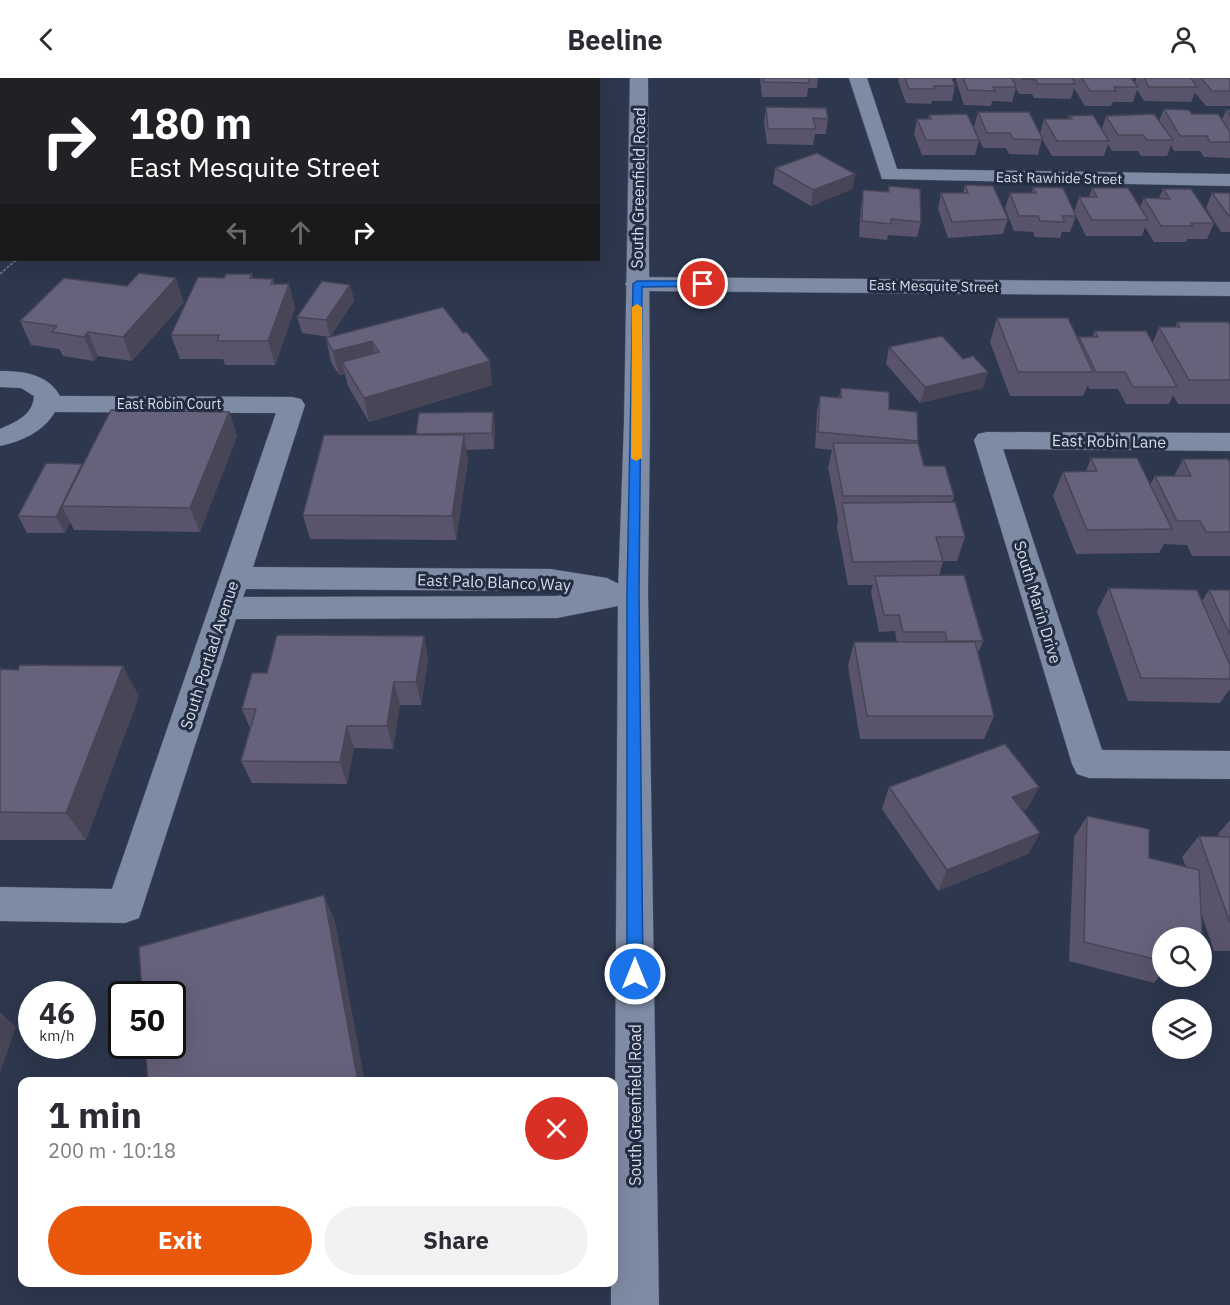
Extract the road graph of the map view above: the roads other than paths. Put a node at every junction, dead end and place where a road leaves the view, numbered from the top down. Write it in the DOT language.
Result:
graph roads {
  1 [pos="639,78"];
  2 [pos="858,78"];
  3 [pos="1230,180"];
  4 [pos="637,284"];
  5 [pos="1230,289"];
  6 [pos="0,379"];
  7 [pos="46,404"];
  8 [pos="292,405"];
  9 [pos="0,438"];
  10 [pos="987,440"];
  11 [pos="1230,442"];
  12 [pos="234,578"];
  13 [pos="633,592"];
  14 [pos="462,593"];
  15 [pos="225,608"];
  16 [pos="1230,765"];
  17 [pos="0,904"];
  18 [pos="635,1305"];
  1 -- 4 [label="street, South Greenfield Road"];
  2 -- 3 [label="street, East Rawhide Street"];
  4 -- 5 [label="street, East Mesquite Street"];
  4 -- 13 [label="street, South Greenfield Road"];
  6 -- 7 [label="street"];
  7 -- 8 [label="street, East Robin Court"];
  7 -- 9 [label="street"];
  8 -- 12 [label="street, South Portlad Avenue"];
  10 -- 11 [label="street, East Robin Lane"];
  10 -- 16 [label="street, South Marin Drive"];
  12 -- 14 [label="street, East Palo Blanco Way"];
  12 -- 15 [label="street, South Portlad Avenue"];
  13 -- 14 [label="street, East Palo Blanco Way"];
  13 -- 18 [label="street, South Greenfield Road"];
  14 -- 15 [label="street, East Palo Blanco Way"];
  15 -- 17 [label="street, South Portlad Avenue"];
}
